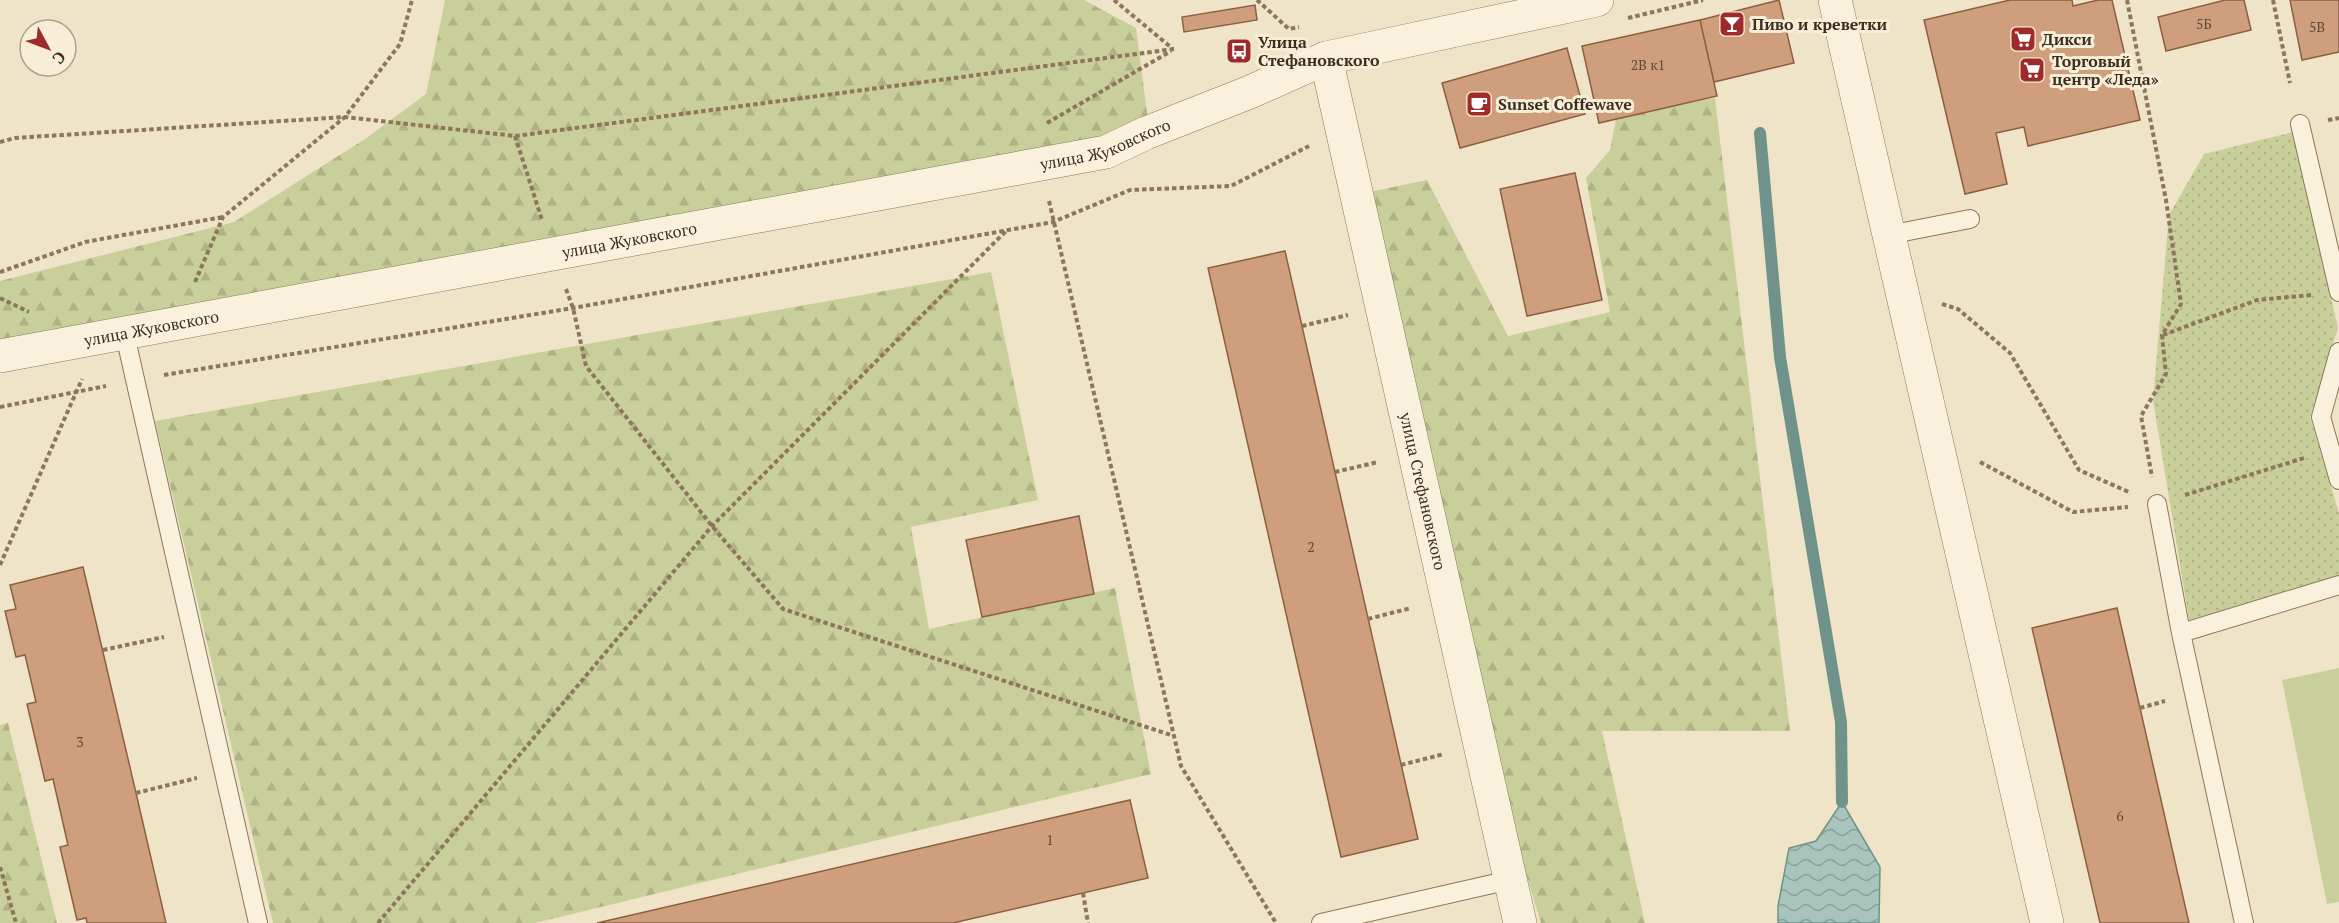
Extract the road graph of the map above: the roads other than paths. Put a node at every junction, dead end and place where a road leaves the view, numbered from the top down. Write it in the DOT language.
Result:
graph roads {
  1 [pos="1597,0"];
  2 [pos="1835,0"];
  3 [pos="1326,58"];
  4 [pos="2300,124"];
  5 [pos="1970,219"];
  6 [pos="1888,235"];
  7 [pos="2339,292"];
  8 [pos="125,335"];
  9 [pos="2339,352"];
  10 [pos="0,356"];
  11 [pos="2339,480"];
  12 [pos="2157,504"];
  13 [pos="2339,585"];
  14 [pos="2181,633"];
  15 [pos="1510,880"];
  16 [pos="258,923"];
  17 [pos="1321,923"];
  18 [pos="1521,923"];
  19 [pos="2047,923"];
  20 [pos="2244,923"];
  1 -- 3 [label="street, улица Жуковского"];
  2 -- 6 [label="street"];
  3 -- 8 [label="street, улица Жуковского"];
  3 -- 15 [label="street, улица Стефановского"];
  4 -- 7 [label="lane"];
  5 -- 6 [label="lane"];
  6 -- 19 [label="street"];
  8 -- 10 [label="street, улица Жуковского"];
  8 -- 16 [label="lane"];
  9 -- 11 [label="lane"];
  12 -- 14 [label="lane"];
  13 -- 14 [label="lane"];
  14 -- 20 [label="lane"];
  15 -- 17 [label="lane"];
  15 -- 18 [label="street, улица Стефановского"];
}
